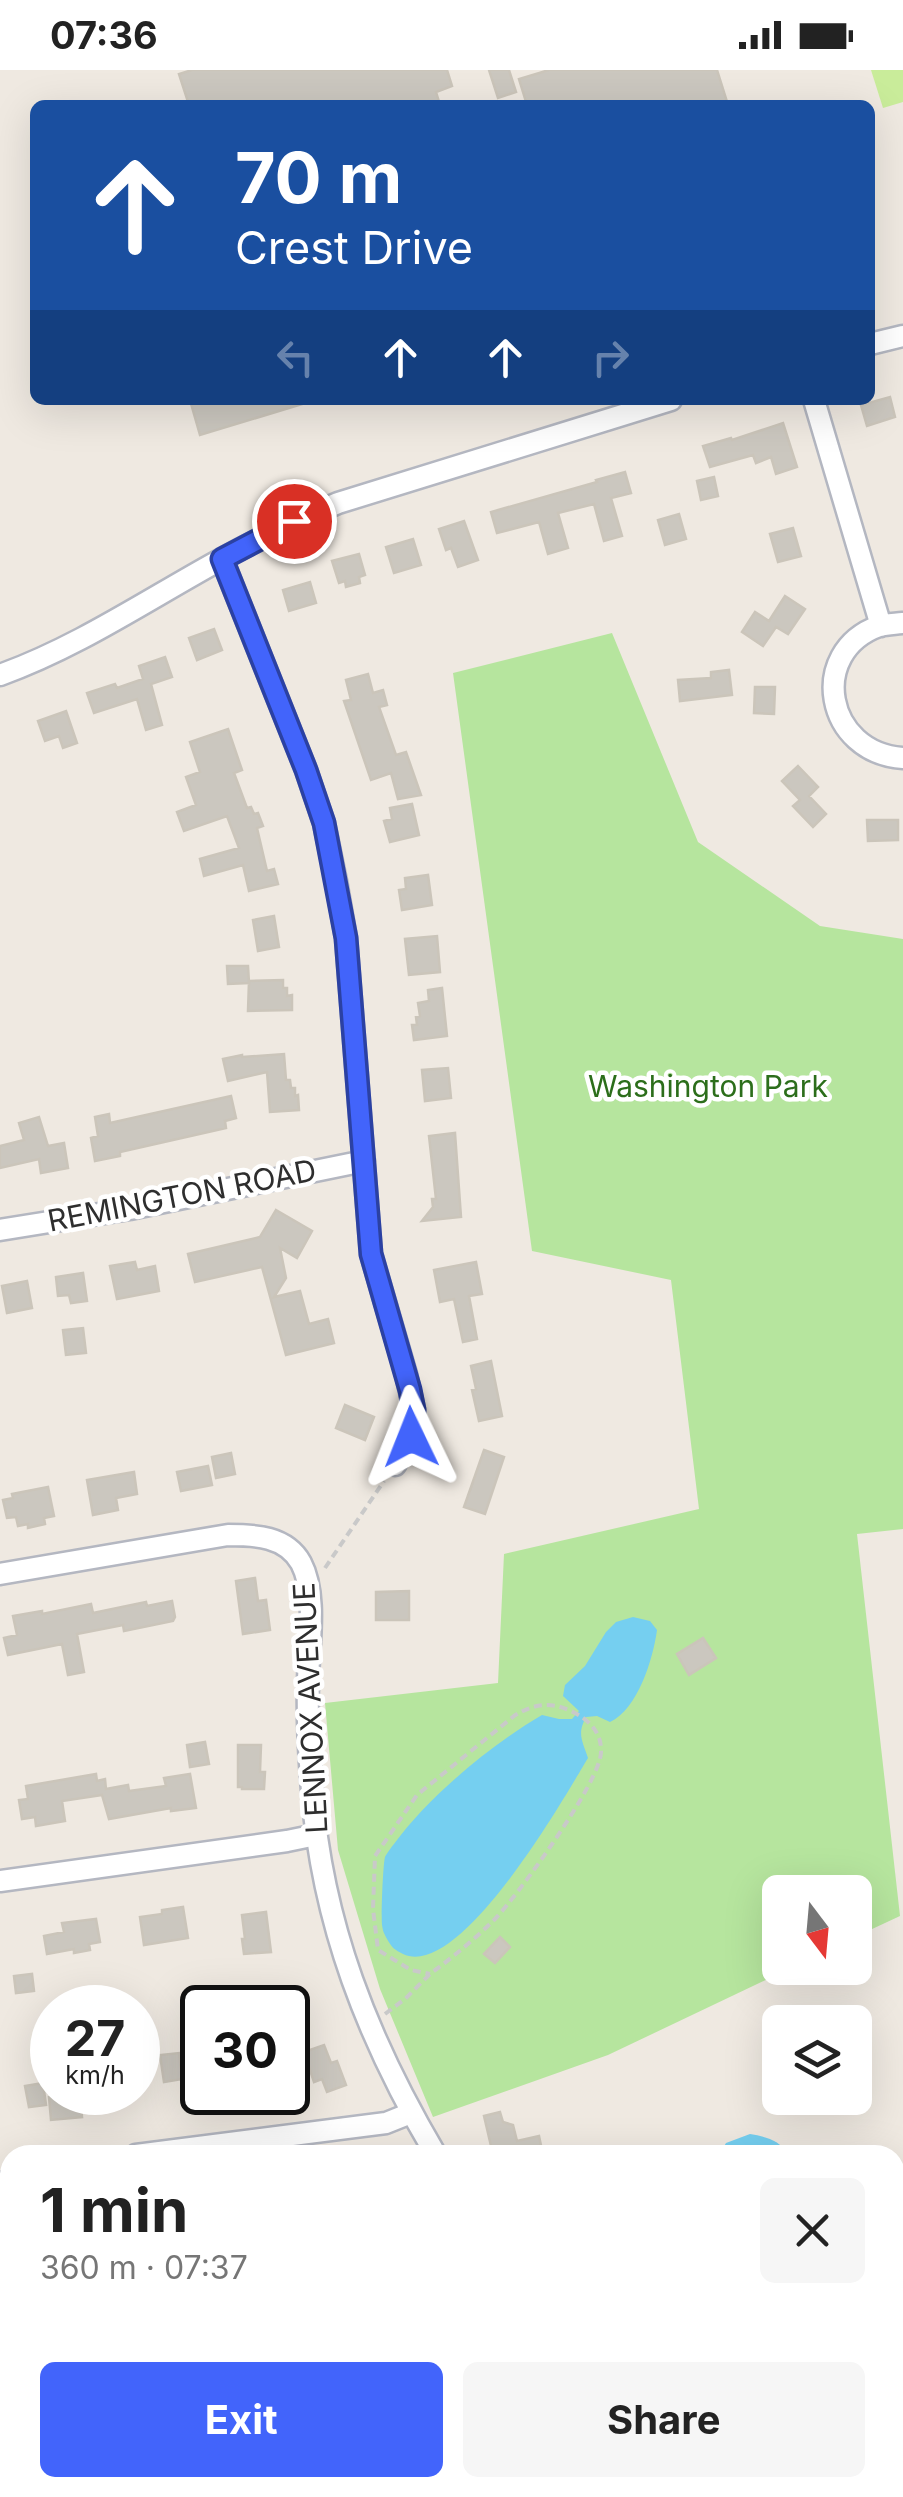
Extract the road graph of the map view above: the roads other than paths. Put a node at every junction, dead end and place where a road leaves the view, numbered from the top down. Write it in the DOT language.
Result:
graph roads {
  1 [pos="903,336"];
  2 [pos="875,343"];
  3 [pos="655,405"];
  4 [pos="815,405"];
  5 [pos="222,559"];
  6 [pos="903,623"];
  7 [pos="881,626"];
  8 [pos="0,675"];
  9 [pos="903,758"];
  10 [pos="364,1161"];
  11 [pos="0,1230"];
  12 [pos="395,1465"];
  13 [pos="0,1574"];
  14 [pos="316,1835"];
  15 [pos="0,1881"];
  16 [pos="411,2112"];
  17 [pos="214,2145"];
  18 [pos="430,2145"];
  1 -- 2 [label="street"];
  3 -- 5 [label="street"];
  4 -- 7 [label="street"];
  5 -- 8 [label="street"];
  5 -- 10 [label="street"];
  6 -- 7 [label="street"];
  7 -- 9 [label="street"];
  10 -- 11 [label="street, REMINGTON ROAD"];
  10 -- 12 [label="street"];
  13 -- 14 [label="street, LENNOX AVENUE"];
  14 -- 15 [label="street"];
  14 -- 16 [label="street, LENNOX AVENUE"];
  16 -- 17 [label="street"];
  16 -- 18 [label="street, LENNOX AVENUE"];
}
